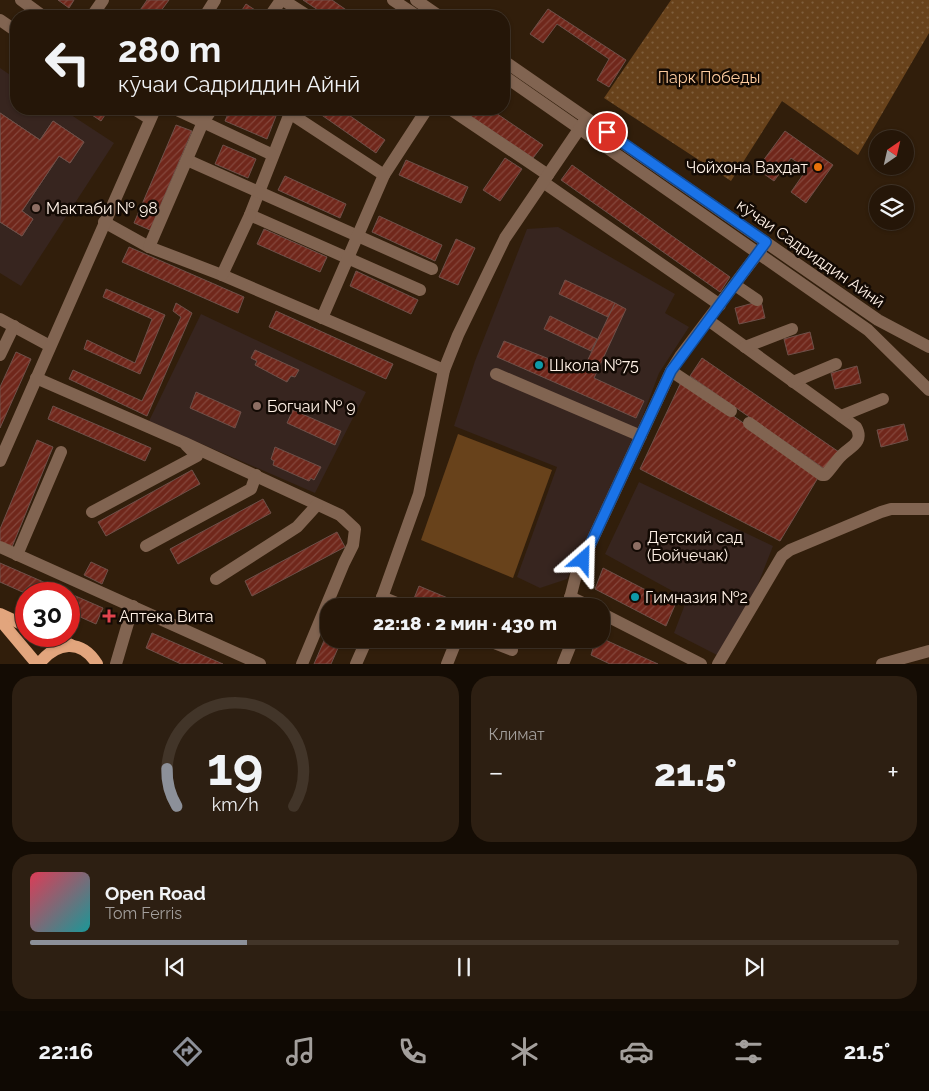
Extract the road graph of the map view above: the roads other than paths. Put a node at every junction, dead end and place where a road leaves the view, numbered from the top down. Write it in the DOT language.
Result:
graph roads {
  1 [pos="21,0"];
  2 [pos="282,0"];
  3 [pos="393,0"];
  4 [pos="416,0"];
  5 [pos="35,10"];
  6 [pos="298,10"];
  7 [pos="408,10"];
  8 [pos="431,10"];
  9 [pos="510,66"];
  10 [pos="510,80"];
  11 [pos="152,115"];
  12 [pos="188,115"];
  13 [pos="208,115"];
  14 [pos="286,115"];
  15 [pos="293,115"];
  16 [pos="423,115"];
  17 [pos="458,115"];
  18 [pos="203,122"];
  19 [pos="583,123"];
  20 [pos="273,155"];
  21 [pos="187,160"];
  22 [pos="384,175"];
  23 [pos="546,179"];
  24 [pos="259,192"];
  25 [pos="250,215"];
  26 [pos="104,222"];
  27 [pos="358,236"];
  28 [pos="766,242"];
  29 [pos="149,247"];
  30 [pos="759,254"];
  31 [pos="348,258"];
  32 [pos="432,269"];
  33 [pos="222,275"];
  34 [pos="735,285"];
  35 [pos="420,290"];
  36 [pos="757,300"];
  37 [pos="720,305"];
  38 [pos="322,318"];
  39 [pos="0,319"];
  40 [pos="708,320"];
  41 [pos="14,326"];
  42 [pos="792,329"];
  43 [pos="50,346"];
  44 [pos="745,347"];
  45 [pos="929,347"];
  46 [pos="0,355"];
  47 [pos="836,364"];
  48 [pos="444,370"];
  49 [pos="671,371"];
  50 [pos="496,374"];
  51 [pos="36,378"];
  52 [pos="794,382"];
  53 [pos="929,390"];
  54 [pos="883,399"];
  55 [pos="731,411"];
  56 [pos="841,416"];
  57 [pos="749,423"];
  58 [pos="642,436"];
  59 [pos="185,443"];
  60 [pos="61,452"];
  61 [pos="0,461"];
  62 [pos="256,475"];
  63 [pos="317,505"];
  64 [pos="929,509"];
  65 [pos="92,512"];
  66 [pos="146,546"];
  67 [pos="0,547"];
  68 [pos="17,555"];
  69 [pos="216,578"];
  70 [pos="382,598"];
  71 [pos="570,598"];
  72 [pos="133,606"];
  73 [pos="0,614"];
  74 [pos="610,618"];
  75 [pos="0,620"];
  76 [pos="15,621"];
  77 [pos="60,647"];
  78 [pos="76,647"];
  79 [pos="363,648"];
  80 [pos="453,648"];
  81 [pos="507,648"];
  82 [pos="569,648"];
  83 [pos="512,650"];
  84 [pos="929,651"];
  85 [pos="95,660"];
  86 [pos="38,664"];
  87 [pos="110,664"];
  88 [pos="116,664"];
  89 [pos="260,664"];
  90 [pos="302,664"];
  91 [pos="356,664"];
  92 [pos="447,664"];
  93 [pos="563,664"];
  94 [pos="700,664"];
  95 [pos="718,664"];
  96 [pos="882,664"];
  1 -- 5 [label="street"];
  2 -- 6 [label="street"];
  3 -- 7 [label="street"];
  4 -- 8 [label="street"];
  9 -- 19 [label="street, кӯчаи Садриддин Айнӣ"];
  10 -- 19 [label="street, кӯчаи Садриддин Айнӣ"];
  11 -- 26 [label="street"];
  12 -- 18 [label="street"];
  13 -- 18 [label="street"];
  14 -- 20 [label="street"];
  15 -- 22 [label="street"];
  16 -- 22 [label="street"];
  17 -- 23 [label="street"];
  18 -- 20 [label="street"];
  18 -- 21 [label="street"];
  19 -- 23 [label="street"];
  19 -- 28 [label="street, кӯчаи Садриддин Айнӣ"];
  19 -- 30 [label="street, кӯчаи Садриддин Айнӣ"];
  20 -- 24 [label="street"];
  21 -- 24 [label="street"];
  21 -- 29 [label="street"];
  22 -- 27 [label="street"];
  23 -- 37 [label="street"];
  23 -- 48 [label="street"];
  24 -- 25 [label="street"];
  24 -- 27 [label="street"];
  25 -- 31 [label="street"];
  25 -- 33 [label="street"];
  26 -- 29 [label="street"];
  26 -- 43 [label="street"];
  27 -- 31 [label="street"];
  27 -- 32 [label="street"];
  28 -- 30 [label="street"];
  28 -- 45 [label="street, кӯчаи Садриддин Айнӣ"];
  29 -- 33 [label="street"];
  30 -- 34 [label="street"];
  30 -- 53 [label="street, кӯчаи Садриддин Айнӣ"];
  31 -- 35 [label="street"];
  31 -- 38 [label="street"];
  33 -- 38 [label="street"];
  34 -- 36 [label="street"];
  34 -- 37 [label="street"];
  37 -- 40 [label="street"];
  38 -- 48 [label="street"];
  39 -- 41 [label="street"];
  40 -- 44 [label="street"];
  40 -- 49 [label="street"];
  41 -- 43 [label="street"];
  41 -- 46 [label="street"];
  42 -- 44 [label="street"];
  43 -- 51 [label="street"];
  44 -- 52 [label="street"];
  47 -- 52 [label="street"];
  48 -- 70 [label="street"];
  49 -- 55 [label="street"];
  49 -- 58 [label="street"];
  50 -- 58 [label="street"];
  51 -- 59 [label="street"];
  51 -- 61 [label="street"];
  52 -- 56 [label="street"];
  54 -- 56 [label="street"];
  56 -- 57 [label="street"];
  58 -- 71 [label="street"];
  59 -- 62 [label="street"];
  59 -- 65 [label="street"];
  60 -- 68 [label="street"];
  62 -- 63 [label="street"];
  62 -- 66 [label="street"];
  63 -- 69 [label="street"];
  63 -- 90 [label="street"];
  64 -- 95 [label="street"];
  67 -- 68 [label="street"];
  68 -- 72 [label="street"];
  72 -- 88 [label="street"];
  72 -- 89 [label="street"];
  73 -- 76 [label="main road"];
  74 -- 94 [label="street"];
  75 -- 86 [label="main road"];
  77 -- 86 [label="main road"];
  78 -- 85 [label="main road"];
  79 -- 91 [label="street"];
  80 -- 92 [label="street"];
  81 -- 83 [label="street"];
  82 -- 93 [label="street"];
  84 -- 96 [label="street"];
  85 -- 87 [label="main road"];
}
